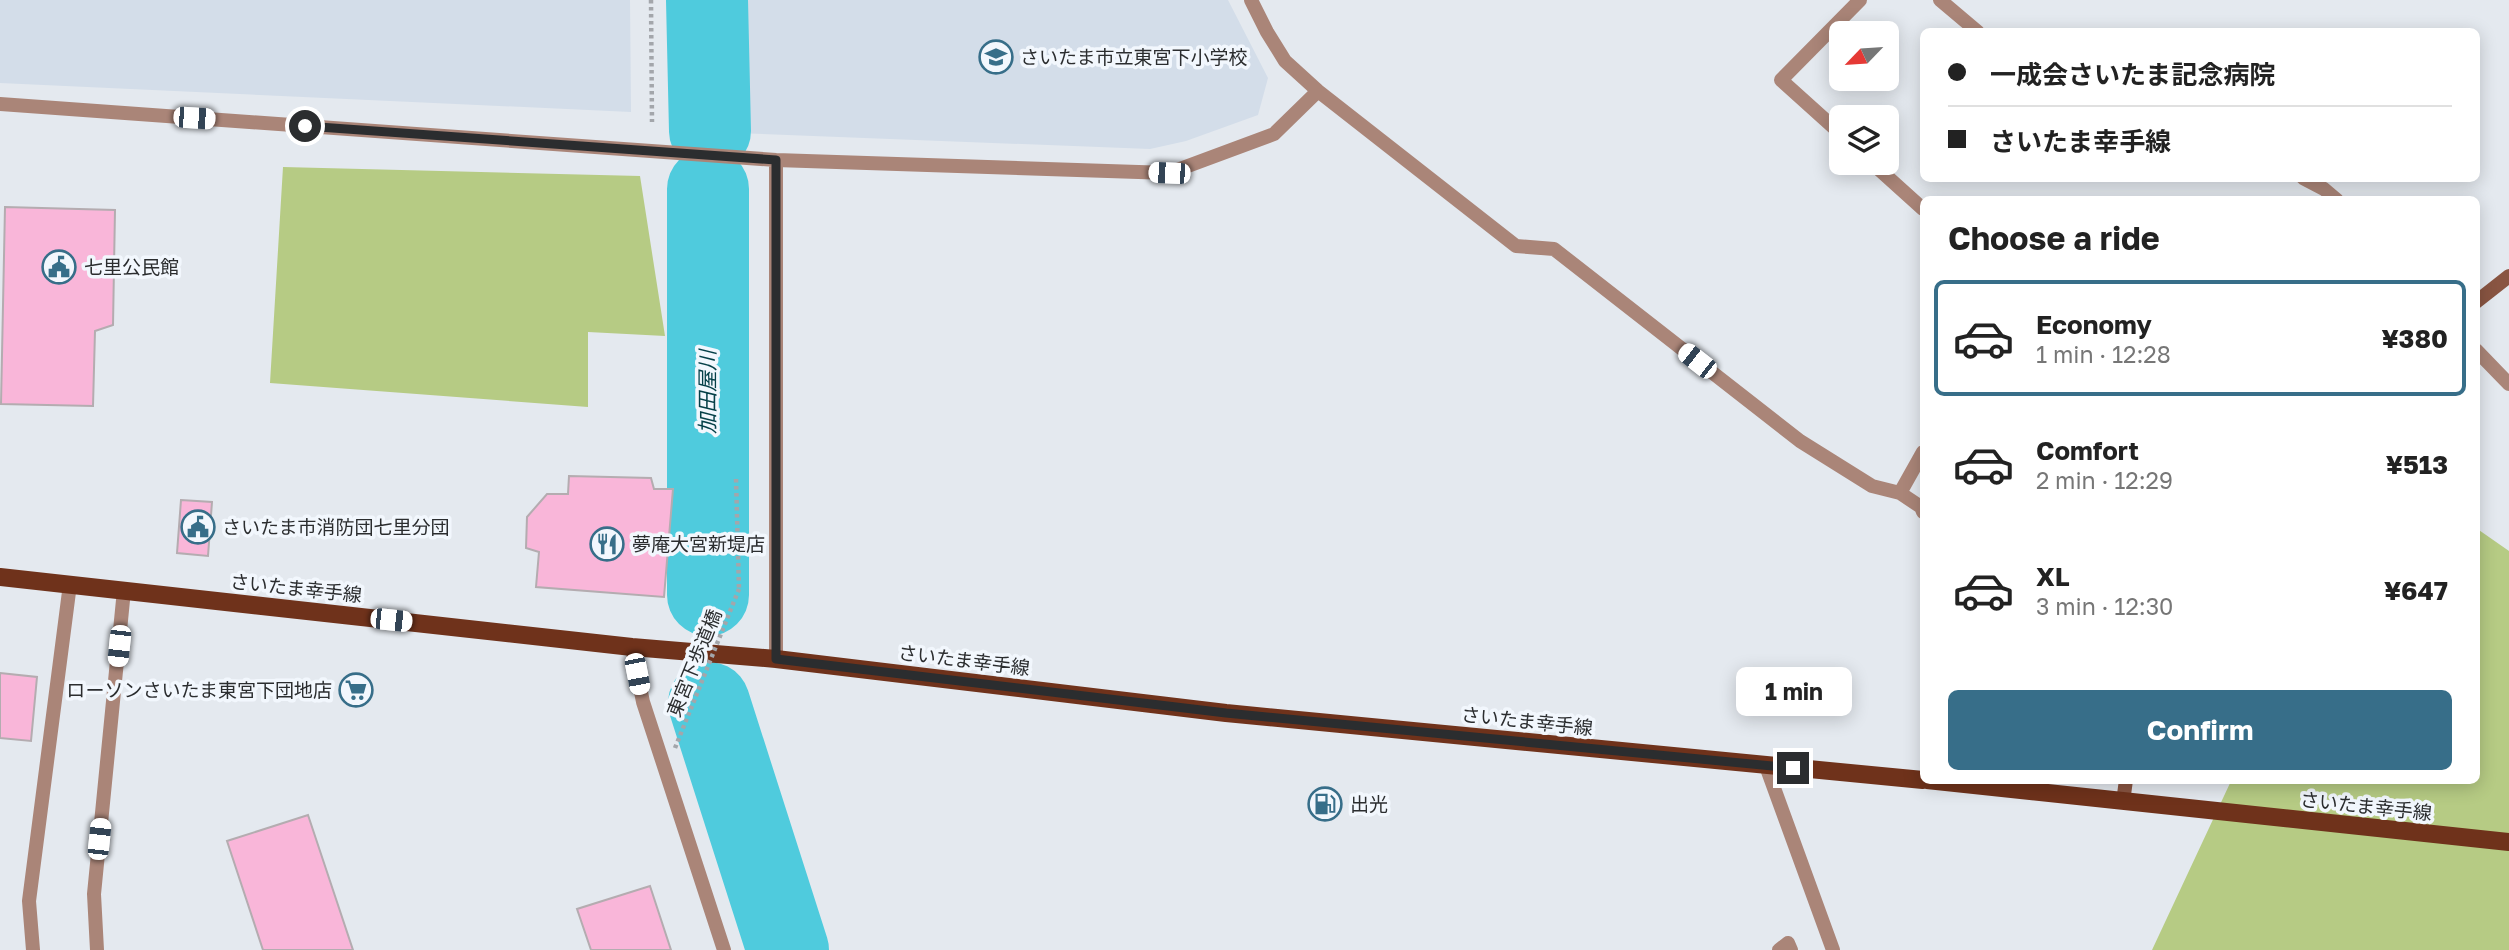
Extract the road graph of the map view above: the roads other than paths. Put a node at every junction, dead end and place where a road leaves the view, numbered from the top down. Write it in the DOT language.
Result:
graph roads {
  1 [pos="1251,0"];
  2 [pos="1860,0"];
  3 [pos="1940,0"];
  4 [pos="1973,28"];
  5 [pos="1318,91"];
  6 [pos="0,104"];
  7 [pos="1829,123"];
  8 [pos="776,160"];
  9 [pos="1885,175"];
  10 [pos="2311,182"];
  11 [pos="2332,196"];
  12 [pos="1920,206"];
  13 [pos="2509,276"];
  14 [pos="2480,299"];
  15 [pos="2480,355"];
  16 [pos="2509,384"];
  17 [pos="1920,457"];
  18 [pos="1900,493"];
  19 [pos="1920,505"];
  20 [pos="0,577"];
  21 [pos="70,584"];
  22 [pos="124,590"];
  23 [pos="632,647"];
  24 [pos="776,659"];
  25 [pos="1766,766"];
  26 [pos="1920,780"];
  27 [pos="1957,784"];
  28 [pos="2125,784"];
  29 [pos="2123,802"];
  30 [pos="2509,842"];
  31 [pos="33,950"];
  32 [pos="97,950"];
  33 [pos="724,950"];
  34 [pos="1779,950"];
  35 [pos="1791,950"];
  36 [pos="1833,950"];
  1 -- 5 [label="street"];
  2 -- 7 [label="street"];
  3 -- 4 [label="street"];
  5 -- 8 [label="street"];
  5 -- 18 [label="street"];
  6 -- 8 [label="street"];
  8 -- 24 [label="street"];
  9 -- 12 [label="street"];
  10 -- 11 [label="street"];
  13 -- 14 [label="street"];
  15 -- 16 [label="street"];
  17 -- 18 [label="street"];
  18 -- 19 [label="street"];
  20 -- 21 [label="main road, さいたま幸手線"];
  21 -- 22 [label="main road, さいたま幸手線"];
  21 -- 31 [label="street"];
  22 -- 23 [label="main road, さいたま幸手線"];
  22 -- 32 [label="street"];
  23 -- 24 [label="main road, さいたま幸手線"];
  23 -- 33 [label="street"];
  24 -- 25 [label="main road, さいたま幸手線"];
  25 -- 26 [label="main road, さいたま幸手線"];
  25 -- 36 [label="street"];
  27 -- 29 [label="main road, さいたま幸手線"];
  28 -- 29 [label="street"];
  29 -- 30 [label="main road, さいたま幸手線"];
  34 -- 35 [label="street"];
}
